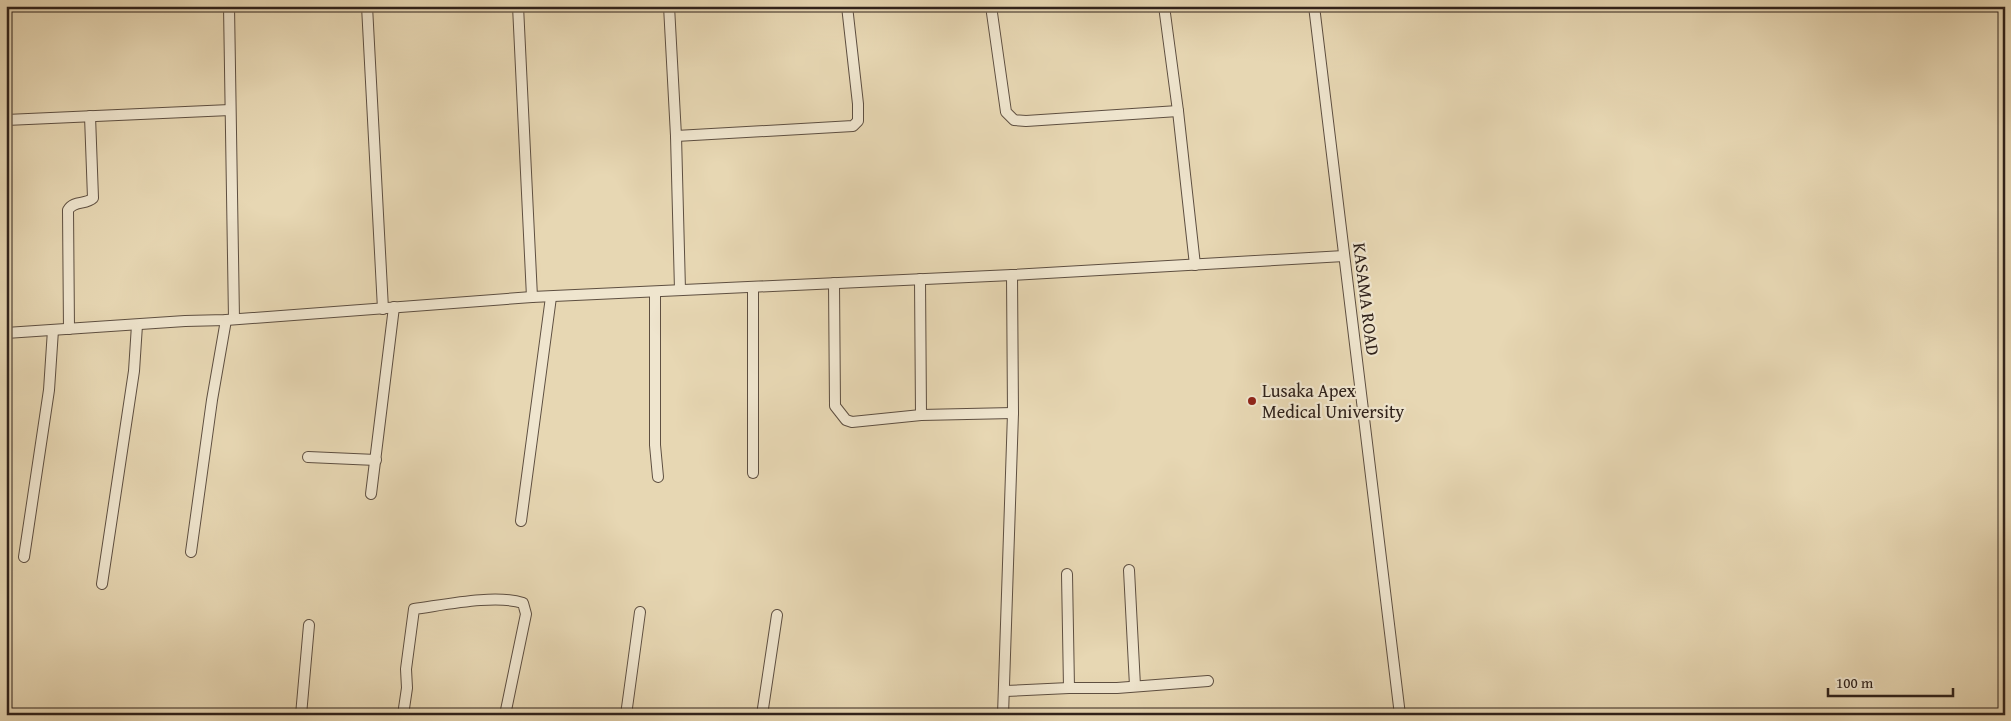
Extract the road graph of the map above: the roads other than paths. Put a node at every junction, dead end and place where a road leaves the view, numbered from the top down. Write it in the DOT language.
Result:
graph roads {
  1 [pos="229,6"];
  2 [pos="367,6"];
  3 [pos="518,6"];
  4 [pos="669,6"];
  5 [pos="847,6"];
  6 [pos="991,6"];
  7 [pos="1164,6"];
  8 [pos="1314,6"];
  9 [pos="230,110"];
  10 [pos="1178,111"];
  11 [pos="90,116"];
  12 [pos="6,120"];
  13 [pos="676,136"];
  14 [pos="1344,256"];
  15 [pos="1195,265"];
  16 [pos="1012,275"];
  17 [pos="920,279"];
  18 [pos="834,283"];
  19 [pos="754,287"];
  20 [pos="680,290"];
  21 [pos="655,292"];
  22 [pos="532,297"];
  23 [pos="551,297"];
  24 [pos="394,308"];
  25 [pos="383,309"];
  26 [pos="230,320"];
  27 [pos="136,324"];
  28 [pos="69,329"];
  29 [pos="53,330"];
  30 [pos="6,333"];
  31 [pos="1013,413"];
  32 [pos="921,415"];
  33 [pos="308,457"];
  34 [pos="376,460"];
  35 [pos="753,473"];
  36 [pos="658,477"];
  37 [pos="372,494"];
  38 [pos="520,520"];
  39 [pos="191,552"];
  40 [pos="24,557"];
  41 [pos="1129,570"];
  42 [pos="1067,574"];
  43 [pos="102,584"];
  44 [pos="640,612"];
  45 [pos="777,615"];
  46 [pos="309,625"];
  47 [pos="1208,681"];
  48 [pos="1135,686"];
  49 [pos="1069,688"];
  50 [pos="1005,690"];
  51 [pos="301,715"];
  52 [pos="403,715"];
  53 [pos="505,715"];
  54 [pos="626,715"];
  55 [pos="762,715"];
  56 [pos="1003,715"];
  57 [pos="1400,715"];
  1 -- 9 [label="street"];
  2 -- 25 [label="street"];
  3 -- 22 [label="street"];
  4 -- 13 [label="street"];
  5 -- 13 [label="street"];
  6 -- 10 [label="street"];
  7 -- 10 [label="street"];
  8 -- 14 [label="street, KASAMA ROAD"];
  9 -- 11 [label="street"];
  9 -- 26 [label="street"];
  10 -- 15 [label="street"];
  11 -- 12 [label="street"];
  11 -- 28 [label="street"];
  13 -- 20 [label="street"];
  14 -- 15 [label="street"];
  14 -- 57 [label="street, KASAMA ROAD"];
  15 -- 16 [label="street"];
  16 -- 17 [label="street"];
  16 -- 31 [label="street"];
  17 -- 18 [label="street"];
  17 -- 32 [label="street"];
  18 -- 19 [label="street"];
  18 -- 32 [label="street"];
  19 -- 20 [label="street"];
  19 -- 35 [label="street"];
  20 -- 21 [label="street"];
  21 -- 23 [label="street"];
  21 -- 36 [label="street"];
  22 -- 23 [label="street"];
  22 -- 24 [label="street"];
  23 -- 38 [label="street"];
  24 -- 25 [label="street"];
  24 -- 34 [label="street"];
  25 -- 26 [label="street"];
  26 -- 27 [label="street"];
  26 -- 39 [label="street"];
  27 -- 28 [label="street"];
  27 -- 43 [label="street"];
  28 -- 29 [label="street"];
  29 -- 30 [label="street"];
  29 -- 40 [label="street"];
  31 -- 32 [label="street"];
  31 -- 50 [label="street"];
  33 -- 34 [label="street"];
  34 -- 37 [label="street"];
  41 -- 48 [label="street"];
  42 -- 49 [label="street"];
  44 -- 54 [label="street"];
  45 -- 55 [label="street"];
  46 -- 51 [label="street"];
  47 -- 48 [label="street"];
  48 -- 49 [label="street"];
  49 -- 50 [label="street"];
  50 -- 56 [label="street"];
  52 -- 53 [label="street"];
}
